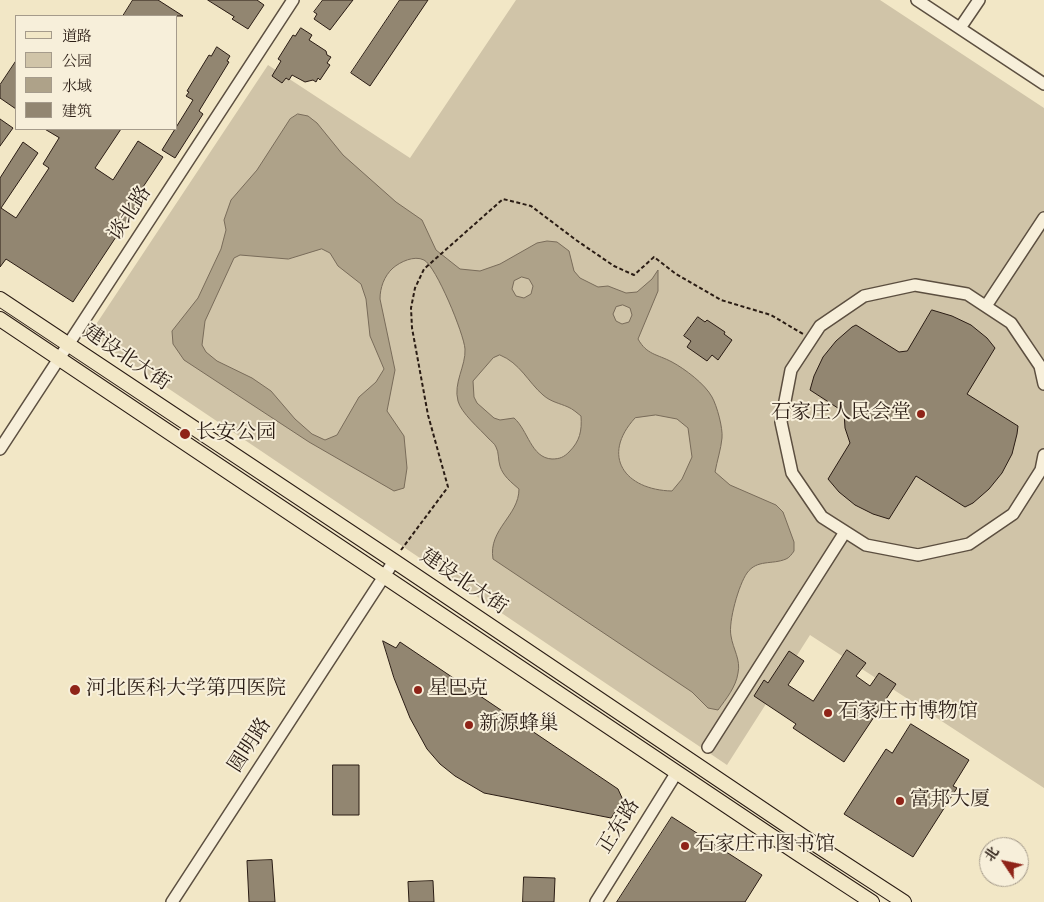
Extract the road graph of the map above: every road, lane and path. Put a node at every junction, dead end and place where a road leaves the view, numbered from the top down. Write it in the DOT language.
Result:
graph roads {
  1 [pos="293,0"];
  2 [pos="917,0"];
  3 [pos="979,0"];
  4 [pos="960,28"];
  5 [pos="1044,84"];
  6 [pos="1044,218"];
  7 [pos="0,298"];
  8 [pos="986,306"];
  9 [pos="0,319"];
  10 [pos="811,339"];
  11 [pos="69,344"];
  12 [pos="59,358"];
  13 [pos="1044,384"];
  14 [pos="0,449"];
  15 [pos="1044,455"];
  16 [pos="846,532"];
  17 [pos="394,561"];
  18 [pos="384,575"];
  19 [pos="708,747"];
  20 [pos="677,772"];
  21 [pos="172,902"];
  22 [pos="596,902"];
  23 [pos="872,902"];
  24 [pos="904,902"];
  1 -- 11 [label="street, 谈北路"];
  2 -- 4 [label="street"];
  3 -- 4 [label="street"];
  4 -- 5 [label="street"];
  6 -- 8 [label="street"];
  7 -- 11 [label="main road, 建设北大街"];
  8 -- 10 [label="street"];
  8 -- 13 [label="street"];
  9 -- 12 [label="main road, 建设北大街"];
  10 -- 16 [label="street"];
  10 -- 17 [label="path"];
  11 -- 12 [label="street, 谈北路"];
  11 -- 17 [label="main road, 建设北大街"];
  12 -- 14 [label="street, 谈北路"];
  12 -- 18 [label="main road, 建设北大街"];
  15 -- 16 [label="street"];
  16 -- 19 [label="street"];
  17 -- 18 [label="street, 圆明路"];
  17 -- 24 [label="main road, 建设北大街"];
  18 -- 20 [label="main road, 建设北大街"];
  18 -- 21 [label="street, 圆明路"];
  20 -- 22 [label="street, 正东路"];
  20 -- 23 [label="main road, 建设北大街"];
}
